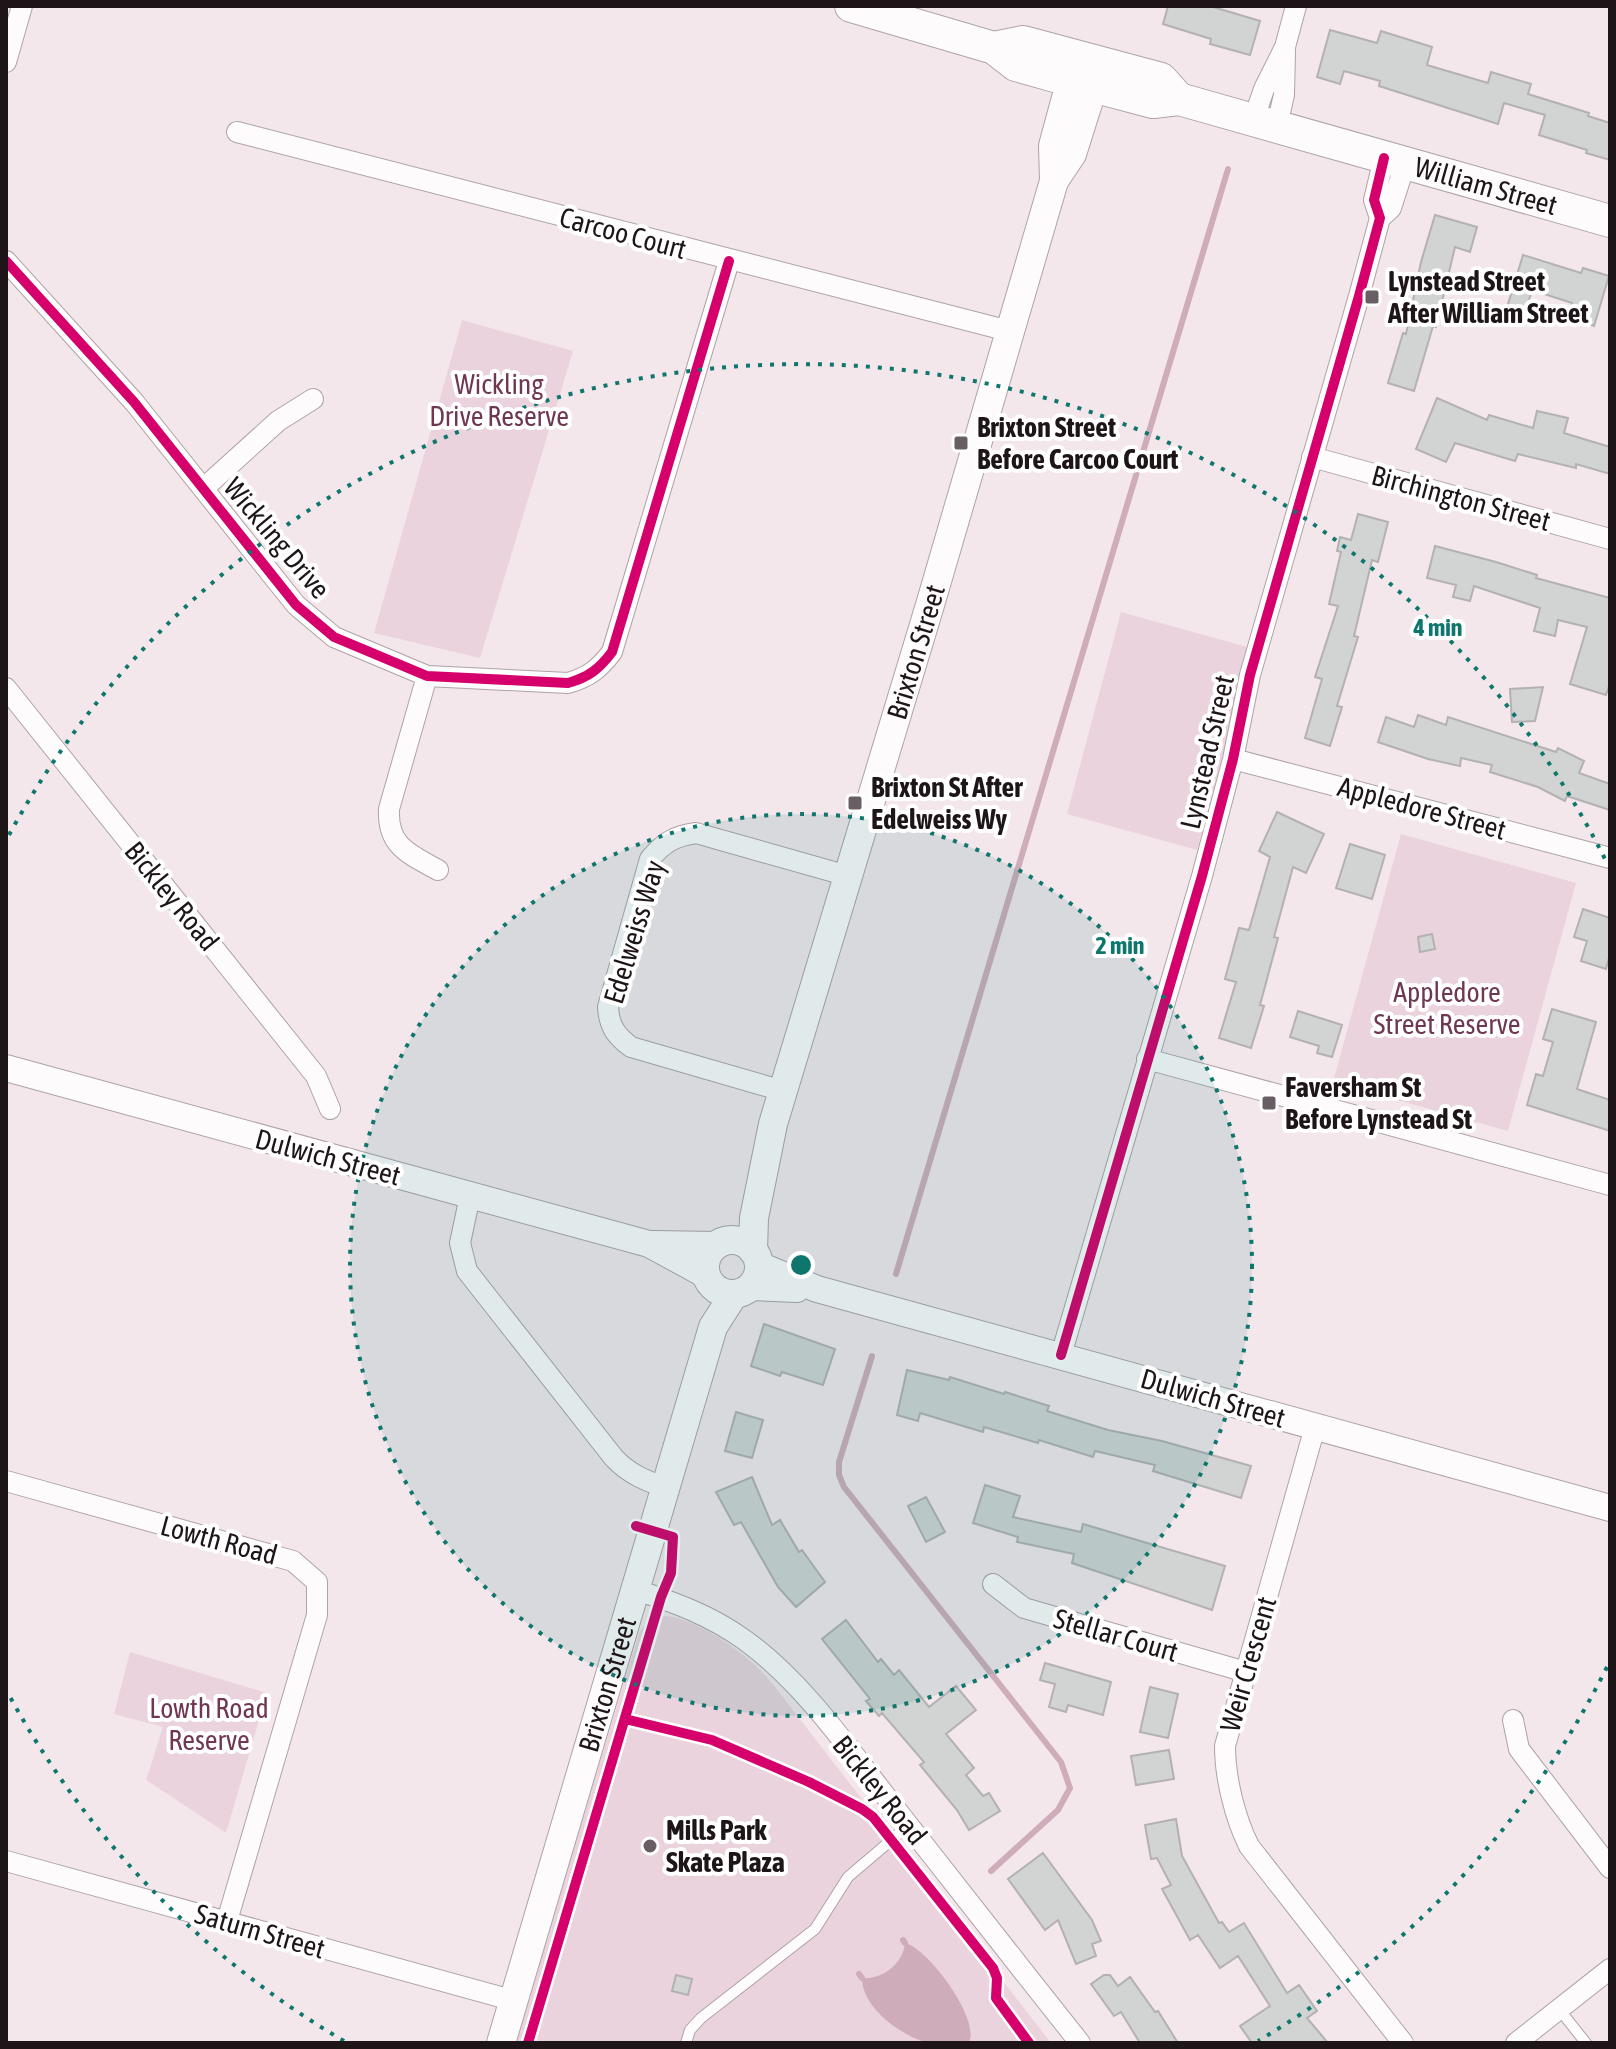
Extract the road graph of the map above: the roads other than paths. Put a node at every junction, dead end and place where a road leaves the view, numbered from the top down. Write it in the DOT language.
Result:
graph roads {
  1 [pos="22,6"];
  2 [pos="851,6"];
  3 [pos="1296,6"];
  4 [pos="6,62"];
  5 [pos="1085,72"];
  6 [pos="1266,122"];
  7 [pos="237,132"];
  8 [pos="1394,161"];
  9 [pos="1610,221"];
  10 [pos="6,261"];
  11 [pos="729,261"];
  12 [pos="1009,331"];
  13 [pos="313,399"];
  14 [pos="1312,457"];
  15 [pos="204,488"];
  16 [pos="1610,539"];
  17 [pos="427,676"];
  18 [pos="6,688"];
  19 [pos="1233,759"];
  20 [pos="1610,858"];
  21 [pos="438,870"];
  22 [pos="848,876"];
  23 [pos="1147,1059"];
  24 [pos="6,1068"];
  25 [pos="783,1091"];
  26 [pos="330,1109"];
  27 [pos="773,1124"];
  28 [pos="1610,1185"];
  29 [pos="470,1196"];
  30 [pos="721,1243"];
  31 [pos="649,1244"];
  32 [pos="735,1276"];
  33 [pos="1061,1355"];
  34 [pos="1315,1427"];
  35 [pos="6,1481"];
  36 [pos="667,1488"];
  37 [pos="1610,1508"];
  38 [pos="993,1584"];
  39 [pos="636,1590"];
  40 [pos="1246,1672"];
  41 [pos="1513,1720"];
  42 [pos="909,1825"];
  43 [pos="6,1861"];
  44 [pos="1610,1868"];
  45 [pos="227,1921"];
  46 [pos="1610,1969"];
  47 [pos="515,2001"];
  48 [pos="1559,2009"];
  49 [pos="501,2043"];
  50 [pos="686,2043"];
  51 [pos="1080,2043"];
  52 [pos="1403,2043"];
  53 [pos="1516,2043"];
  54 [pos="1586,2043"];
  1 -- 4 [label="street"];
  2 -- 5 [label="main road, William Street"];
  3 -- 6 [label="street"];
  5 -- 6 [label="main road, William Street"];
  5 -- 12 [label="main road, Brixton Street"];
  6 -- 8 [label="main road, William Street"];
  7 -- 11 [label="street, Carcoo Court"];
  8 -- 9 [label="main road, William Street"];
  8 -- 14 [label="street, Lynstead Street"];
  10 -- 15 [label="street, Wickling Drive"];
  11 -- 12 [label="street, Carcoo Court"];
  11 -- 17 [label="street, Wickling Drive"];
  12 -- 22 [label="main road, Brixton Street"];
  13 -- 15 [label="street"];
  14 -- 16 [label="street, Birchington Street"];
  14 -- 19 [label="street, Lynstead Street"];
  15 -- 17 [label="street, Wickling Drive"];
  17 -- 21 [label="street"];
  18 -- 26 [label="street, Bickley Road"];
  19 -- 20 [label="street, Appledore Street"];
  19 -- 23 [label="street, Lynstead Street"];
  22 -- 25 [label="main road, Brixton Street"];
  22 -- 25 [label="street, Edelweiss Way"];
  23 -- 28 [label="street"];
  23 -- 33 [label="street, Lynstead Street"];
  24 -- 29 [label="street, Dulwich Street"];
  25 -- 27 [label="main road, Brixton Street"];
  27 -- 30 [label="main road, Brixton Street"];
  27 -- 32 [label="main road, Brixton Street"];
  29 -- 31 [label="street, Dulwich Street"];
  29 -- 36 [label="street"];
  30 -- 31 [label="street, Dulwich Street"];
  30 -- 32 [label="main road, Brixton Street"];
  30 -- 32 [label="main road"];
  31 -- 32 [label="street, Dulwich Street"];
  32 -- 33 [label="street, Dulwich Street"];
  32 -- 36 [label="main road, Brixton Street"];
  33 -- 34 [label="street, Dulwich Street"];
  34 -- 37 [label="street, Dulwich Street"];
  34 -- 40 [label="street, Weir Crescent"];
  35 -- 45 [label="street, Lowth Road"];
  36 -- 39 [label="main road, Brixton Street"];
  38 -- 40 [label="street, Stellar Court"];
  39 -- 42 [label="street, Bickley Road"];
  39 -- 47 [label="main road, Brixton Street"];
  40 -- 52 [label="street, Weir Crescent"];
  41 -- 44 [label="street"];
  42 -- 50 [label="lane"];
  42 -- 51 [label="street, Bickley Road"];
  43 -- 45 [label="street, Saturn Street"];
  45 -- 47 [label="street, Saturn Street"];
  46 -- 48 [label="street"];
  47 -- 49 [label="main road, Brixton Street"];
  48 -- 53 [label="street"];
  48 -- 54 [label="lane"];
}
